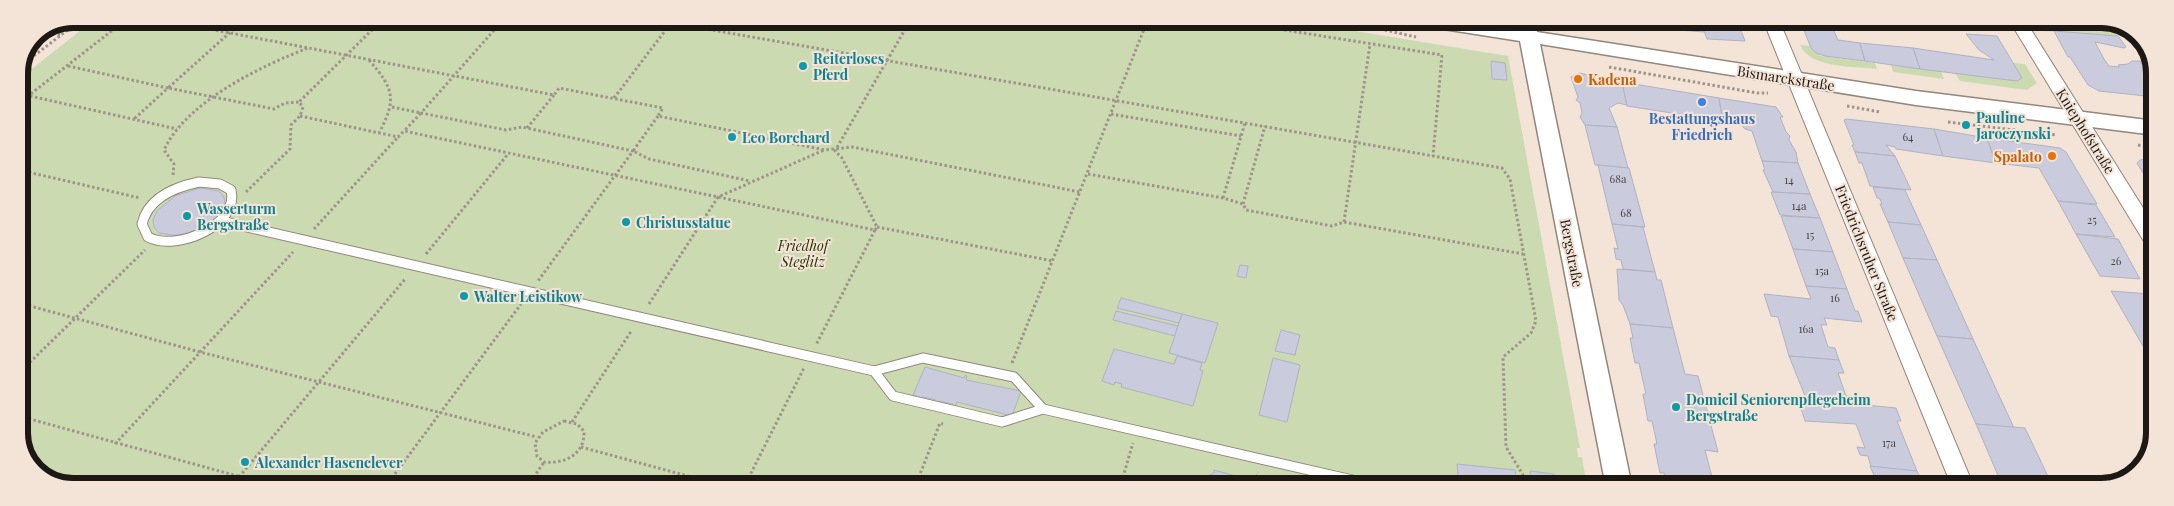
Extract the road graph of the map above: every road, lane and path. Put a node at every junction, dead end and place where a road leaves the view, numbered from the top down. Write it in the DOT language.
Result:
graph roads {
  1 [pos="71,28"];
  2 [pos="116,28"];
  3 [pos="208,28"];
  4 [pos="235,28"];
  5 [pos="374,28"];
  6 [pos="496,28"];
  7 [pos="667,28"];
  8 [pos="699,28"];
  9 [pos="906,28"];
  10 [pos="1144,28"];
  11 [pos="1271,28"];
  12 [pos="1527,28"];
  13 [pos="1774,28"];
  14 [pos="2022,28"];
  15 [pos="230,32"];
  16 [pos="52,33"];
  17 [pos="62,35"];
  18 [pos="1370,44"];
  19 [pos="308,48"];
  20 [pos="346,55"];
  21 [pos="29,60"];
  22 [pos="369,60"];
  23 [pos="887,61"];
  24 [pos="68,66"];
  25 [pos="453,75"];
  26 [pos="1796,80"];
  27 [pos="168,88"];
  28 [pos="554,95"];
  29 [pos="30,96"];
  30 [pos="212,97"];
  31 [pos="614,99"];
  32 [pos="1116,100"];
  33 [pos="299,102"];
  34 [pos="392,107"];
  35 [pos="421,113"];
  36 [pos="1111,114"];
  37 [pos="300,116"];
  38 [pos="658,116"];
  39 [pos="133,119"];
  40 [pos="2078,119"];
  41 [pos="1245,123"];
  42 [pos="1265,126"];
  43 [pos="2146,127"];
  44 [pos="527,128"];
  45 [pos="178,129"];
  46 [pos="404,131"];
  47 [pos="379,133"];
  48 [pos="1241,136"];
  49 [pos="398,137"];
  50 [pos="1355,142"];
  51 [pos="825,150"];
  52 [pos="633,151"];
  53 [pos="835,151"];
  54 [pos="508,154"];
  55 [pos="1433,156"];
  56 [pos="28,172"];
  57 [pos="618,172"];
  58 [pos="1088,174"];
  59 [pos="750,182"];
  60 [pos="171,191"];
  61 [pos="1080,192"];
  62 [pos="718,196"];
  63 [pos="140,198"];
  64 [pos="1223,198"];
  65 [pos="1243,204"];
  66 [pos="232,206"];
  67 [pos="221,222"];
  68 [pos="1344,222"];
  69 [pos="876,228"];
  70 [pos="2146,230"];
  71 [pos="304,240"];
  72 [pos="155,241"];
  73 [pos="1523,254"];
  74 [pos="1053,262"];
  75 [pos="416,265"];
  76 [pos="28,305"];
  77 [pos="75,318"];
  78 [pos="640,318"];
  79 [pos="200,352"];
  80 [pos="810,356"];
  81 [pos="28,364"];
  82 [pos="874,372"];
  83 [pos="1007,376"];
  84 [pos="320,381"];
  85 [pos="1043,409"];
  86 [pos="441,412"];
  87 [pos="28,419"];
  88 [pos="572,422"];
  89 [pos="950,426"];
  90 [pos="1137,430"];
  91 [pos="537,437"];
  92 [pos="115,444"];
  93 [pos="582,447"];
  94 [pos="544,462"];
  95 [pos="239,477"];
  96 [pos="243,478"];
  97 [pos="392,478"];
  98 [pos="533,478"];
  99 [pos="698,478"];
  100 [pos="748,478"];
  101 [pos="919,478"];
  102 [pos="1123,478"];
  103 [pos="1344,478"];
  104 [pos="1524,478"];
  105 [pos="1617,478"];
  106 [pos="1958,478"];
  1 -- 17 [label="path"];
  2 -- 24 [label="path"];
  3 -- 15 [label="path"];
  4 -- 15 [label="path"];
  5 -- 20 [label="path"];
  6 -- 25 [label="path"];
  7 -- 31 [label="path"];
  8 -- 23 [label="path"];
  9 -- 23 [label="path"];
  10 -- 32 [label="path"];
  11 -- 18 [label="path"];
  12 -- 26 [label="street, Bismarckstraße"];
  12 -- 105 [label="street, Bergstraße"];
  13 -- 26 [label="street, Friedrichsruher Straße"];
  14 -- 40 [label="street, Kniephofstraße"];
  15 -- 19 [label="path"];
  15 -- 27 [label="path"];
  16 -- 17 [label="path"];
  17 -- 21 [label="path"];
  18 -- 50 [label="path"];
  18 -- 55 [label="path"];
  19 -- 20 [label="path"];
  19 -- 30 [label="path"];
  20 -- 22 [label="path"];
  20 -- 33 [label="path"];
  22 -- 25 [label="path"];
  22 -- 34 [label="path"];
  23 -- 32 [label="path"];
  23 -- 53 [label="path"];
  24 -- 27 [label="path"];
  24 -- 29 [label="path"];
  25 -- 28 [label="path"];
  25 -- 35 [label="path"];
  26 -- 40 [label="street, Bismarckstraße"];
  26 -- 106 [label="street, Friedrichsruher Straße"];
  27 -- 30 [label="path"];
  27 -- 39 [label="path"];
  28 -- 31 [label="path"];
  28 -- 44 [label="path"];
  29 -- 39 [label="path"];
  30 -- 33 [label="path"];
  30 -- 45 [label="path"];
  31 -- 38 [label="path"];
  32 -- 36 [label="path"];
  32 -- 41 [label="path"];
  33 -- 37 [label="path"];
  34 -- 35 [label="path"];
  34 -- 47 [label="path"];
  35 -- 44 [label="path"];
  35 -- 46 [label="path"];
  36 -- 48 [label="path"];
  36 -- 58 [label="path"];
  37 -- 47 [label="path"];
  37 -- 66 [label="path"];
  38 -- 51 [label="path"];
  38 -- 52 [label="path"];
  39 -- 45 [label="path"];
  40 -- 43 [label="street, Bismarckstraße"];
  40 -- 70 [label="street, Kniephofstraße"];
  41 -- 42 [label="path"];
  41 -- 48 [label="path"];
  42 -- 50 [label="path"];
  42 -- 65 [label="path"];
  44 -- 52 [label="path"];
  45 -- 60 [label="path"];
  46 -- 49 [label="path"];
  46 -- 54 [label="path"];
  47 -- 49 [label="path"];
  48 -- 64 [label="path"];
  49 -- 71 [label="path"];
  50 -- 55 [label="path"];
  50 -- 68 [label="path"];
  51 -- 53 [label="path"];
  51 -- 59 [label="path"];
  52 -- 57 [label="path"];
  52 -- 59 [label="path"];
  53 -- 61 [label="path"];
  53 -- 69 [label="path"];
  54 -- 62 [label="path"];
  54 -- 75 [label="path"];
  55 -- 73 [label="path"];
  56 -- 63 [label="path"];
  58 -- 61 [label="path"];
  58 -- 64 [label="path"];
  59 -- 62 [label="path"];
  60 -- 66 [label="lane"];
  60 -- 72 [label="lane"];
  61 -- 74 [label="path"];
  62 -- 69 [label="path"];
  62 -- 78 [label="path"];
  64 -- 65 [label="path"];
  65 -- 68 [label="path"];
  66 -- 67 [label="lane"];
  67 -- 71 [label="lane"];
  67 -- 72 [label="lane"];
  68 -- 73 [label="path"];
  69 -- 74 [label="path"];
  69 -- 80 [label="path"];
  71 -- 75 [label="lane"];
  71 -- 79 [label="path"];
  72 -- 77 [label="path"];
  73 -- 104 [label="path"];
  74 -- 83 [label="path"];
  75 -- 78 [label="lane"];
  75 -- 84 [label="path"];
  76 -- 77 [label="path"];
  77 -- 79 [label="path"];
  77 -- 81 [label="path"];
  78 -- 80 [label="lane"];
  78 -- 88 [label="path"];
  79 -- 84 [label="path"];
  79 -- 92 [label="path"];
  80 -- 82 [label="lane"];
  80 -- 100 [label="path"];
  82 -- 83 [label="lane"];
  82 -- 85 [label="lane"];
  83 -- 85 [label="lane"];
  84 -- 86 [label="path"];
  84 -- 95 [label="path"];
  85 -- 90 [label="lane"];
  86 -- 91 [label="path"];
  86 -- 97 [label="path"];
  87 -- 92 [label="path"];
  88 -- 91 [label="path"];
  88 -- 93 [label="path"];
  89 -- 101 [label="path"];
  90 -- 102 [label="path"];
  90 -- 103 [label="lane"];
  91 -- 94 [label="path"];
  92 -- 95 [label="path"];
  93 -- 94 [label="path"];
  93 -- 99 [label="path"];
  94 -- 98 [label="path"];
  95 -- 96 [label="path"];
}
